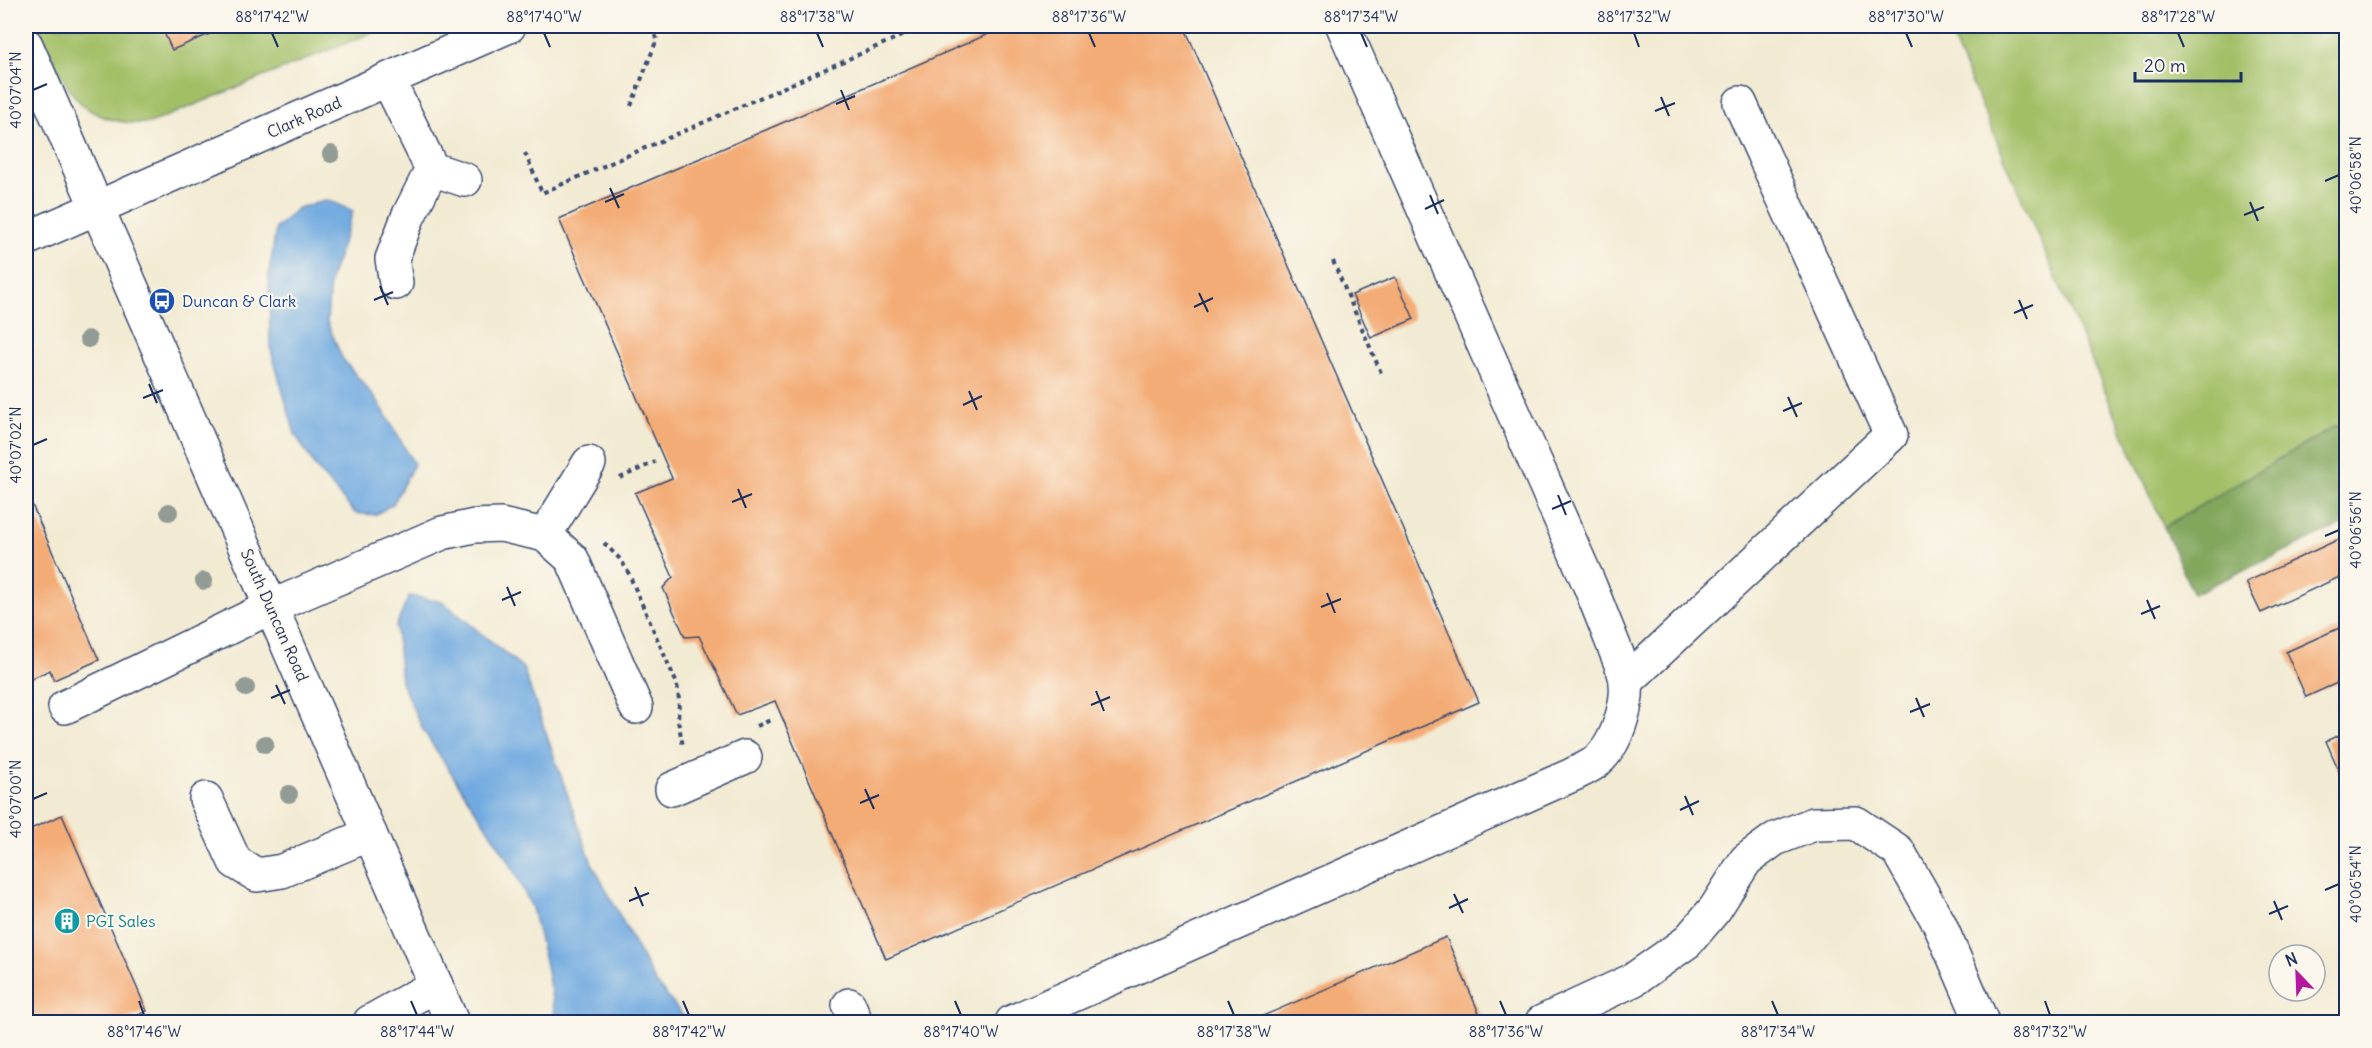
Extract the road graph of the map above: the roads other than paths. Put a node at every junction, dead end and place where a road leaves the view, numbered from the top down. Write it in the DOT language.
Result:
graph roads {
  1 [pos="505,26"];
  2 [pos="1343,26"];
  3 [pos="26,45"];
  4 [pos="388,80"];
  5 [pos="1740,103"];
  6 [pos="432,169"];
  7 [pos="465,180"];
  8 [pos="97,208"];
  9 [pos="26,239"];
  10 [pos="396,283"];
  11 [pos="602,472"];
  12 [pos="545,535"];
  13 [pos="271,607"];
  14 [pos="1628,681"];
  15 [pos="636,706"];
  16 [pos="65,707"];
  17 [pos="748,743"];
  18 [pos="672,789"];
  19 [pos="206,799"];
  20 [pos="370,834"];
  21 [pos="436,985"];
  22 [pos="1542,1022"];
  23 [pos="370,1023"];
  24 [pos="452,1023"];
  25 [pos="1012,1023"];
  26 [pos="1982,1023"];
  1 -- 4 [label="main road, Clark Road"];
  2 -- 14 [label="main road"];
  3 -- 8 [label="main road, South Duncan Road"];
  4 -- 6 [label="main road"];
  4 -- 8 [label="main road, Clark Road"];
  5 -- 14 [label="main road"];
  6 -- 7 [label="main road"];
  6 -- 10 [label="main road"];
  8 -- 9 [label="main road, Clark Road"];
  8 -- 13 [label="main road, South Duncan Road"];
  11 -- 12 [label="main road"];
  12 -- 13 [label="main road"];
  12 -- 15 [label="main road"];
  13 -- 16 [label="main road"];
  13 -- 20 [label="main road, South Duncan Road"];
  14 -- 25 [label="main road"];
  17 -- 18 [label="main road"];
  19 -- 20 [label="main road"];
  20 -- 21 [label="main road, South Duncan Road"];
  21 -- 23 [label="main road"];
  21 -- 24 [label="main road, South Duncan Road"];
  22 -- 26 [label="main road"];
}
